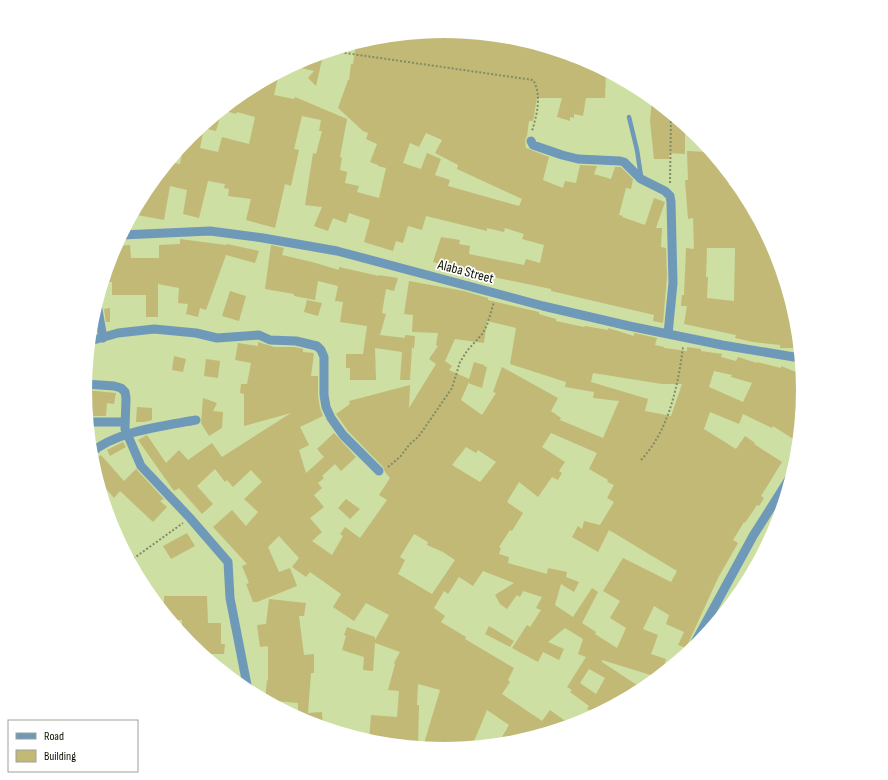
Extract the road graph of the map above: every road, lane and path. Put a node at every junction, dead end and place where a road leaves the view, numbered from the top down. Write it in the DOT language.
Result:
graph roads {
  1 [pos="344,53"];
  2 [pos="629,117"];
  3 [pos="671,121"];
  4 [pos="531,141"];
  5 [pos="641,179"];
  6 [pos="670,196"];
  7 [pos="128,235"];
  8 [pos="497,293"];
  9 [pos="100,319"];
  10 [pos="668,334"];
  11 [pos="103,338"];
  12 [pos="684,338"];
  13 [pos="96,340"];
  14 [pos="794,357"];
  15 [pos="92,384"];
  16 [pos="196,420"];
  17 [pos="94,422"];
  18 [pos="125,422"];
  19 [pos="127,435"];
  20 [pos="97,449"];
  21 [pos="641,460"];
  22 [pos="379,471"];
  23 [pos="780,493"];
  24 [pos="190,518"];
  25 [pos="134,558"];
  26 [pos="702,629"];
  27 [pos="246,682"];
  1 -- 4 [label="path"];
  2 -- 5 [label="lane"];
  3 -- 6 [label="path"];
  4 -- 5 [label="street"];
  5 -- 6 [label="street"];
  6 -- 10 [label="street"];
  7 -- 8 [label="street, Alaba Street"];
  8 -- 10 [label="street, Alaba Street"];
  8 -- 22 [label="path"];
  9 -- 11 [label="street"];
  10 -- 12 [label="street, Alaba Street"];
  11 -- 13 [label="street"];
  11 -- 22 [label="street"];
  12 -- 14 [label="street, Alaba Street"];
  12 -- 21 [label="path"];
  15 -- 18 [label="street"];
  16 -- 19 [label="street"];
  17 -- 18 [label="street"];
  18 -- 19 [label="street"];
  19 -- 20 [label="street"];
  19 -- 24 [label="street"];
  23 -- 26 [label="street"];
  24 -- 25 [label="path"];
  24 -- 27 [label="street"];
}
